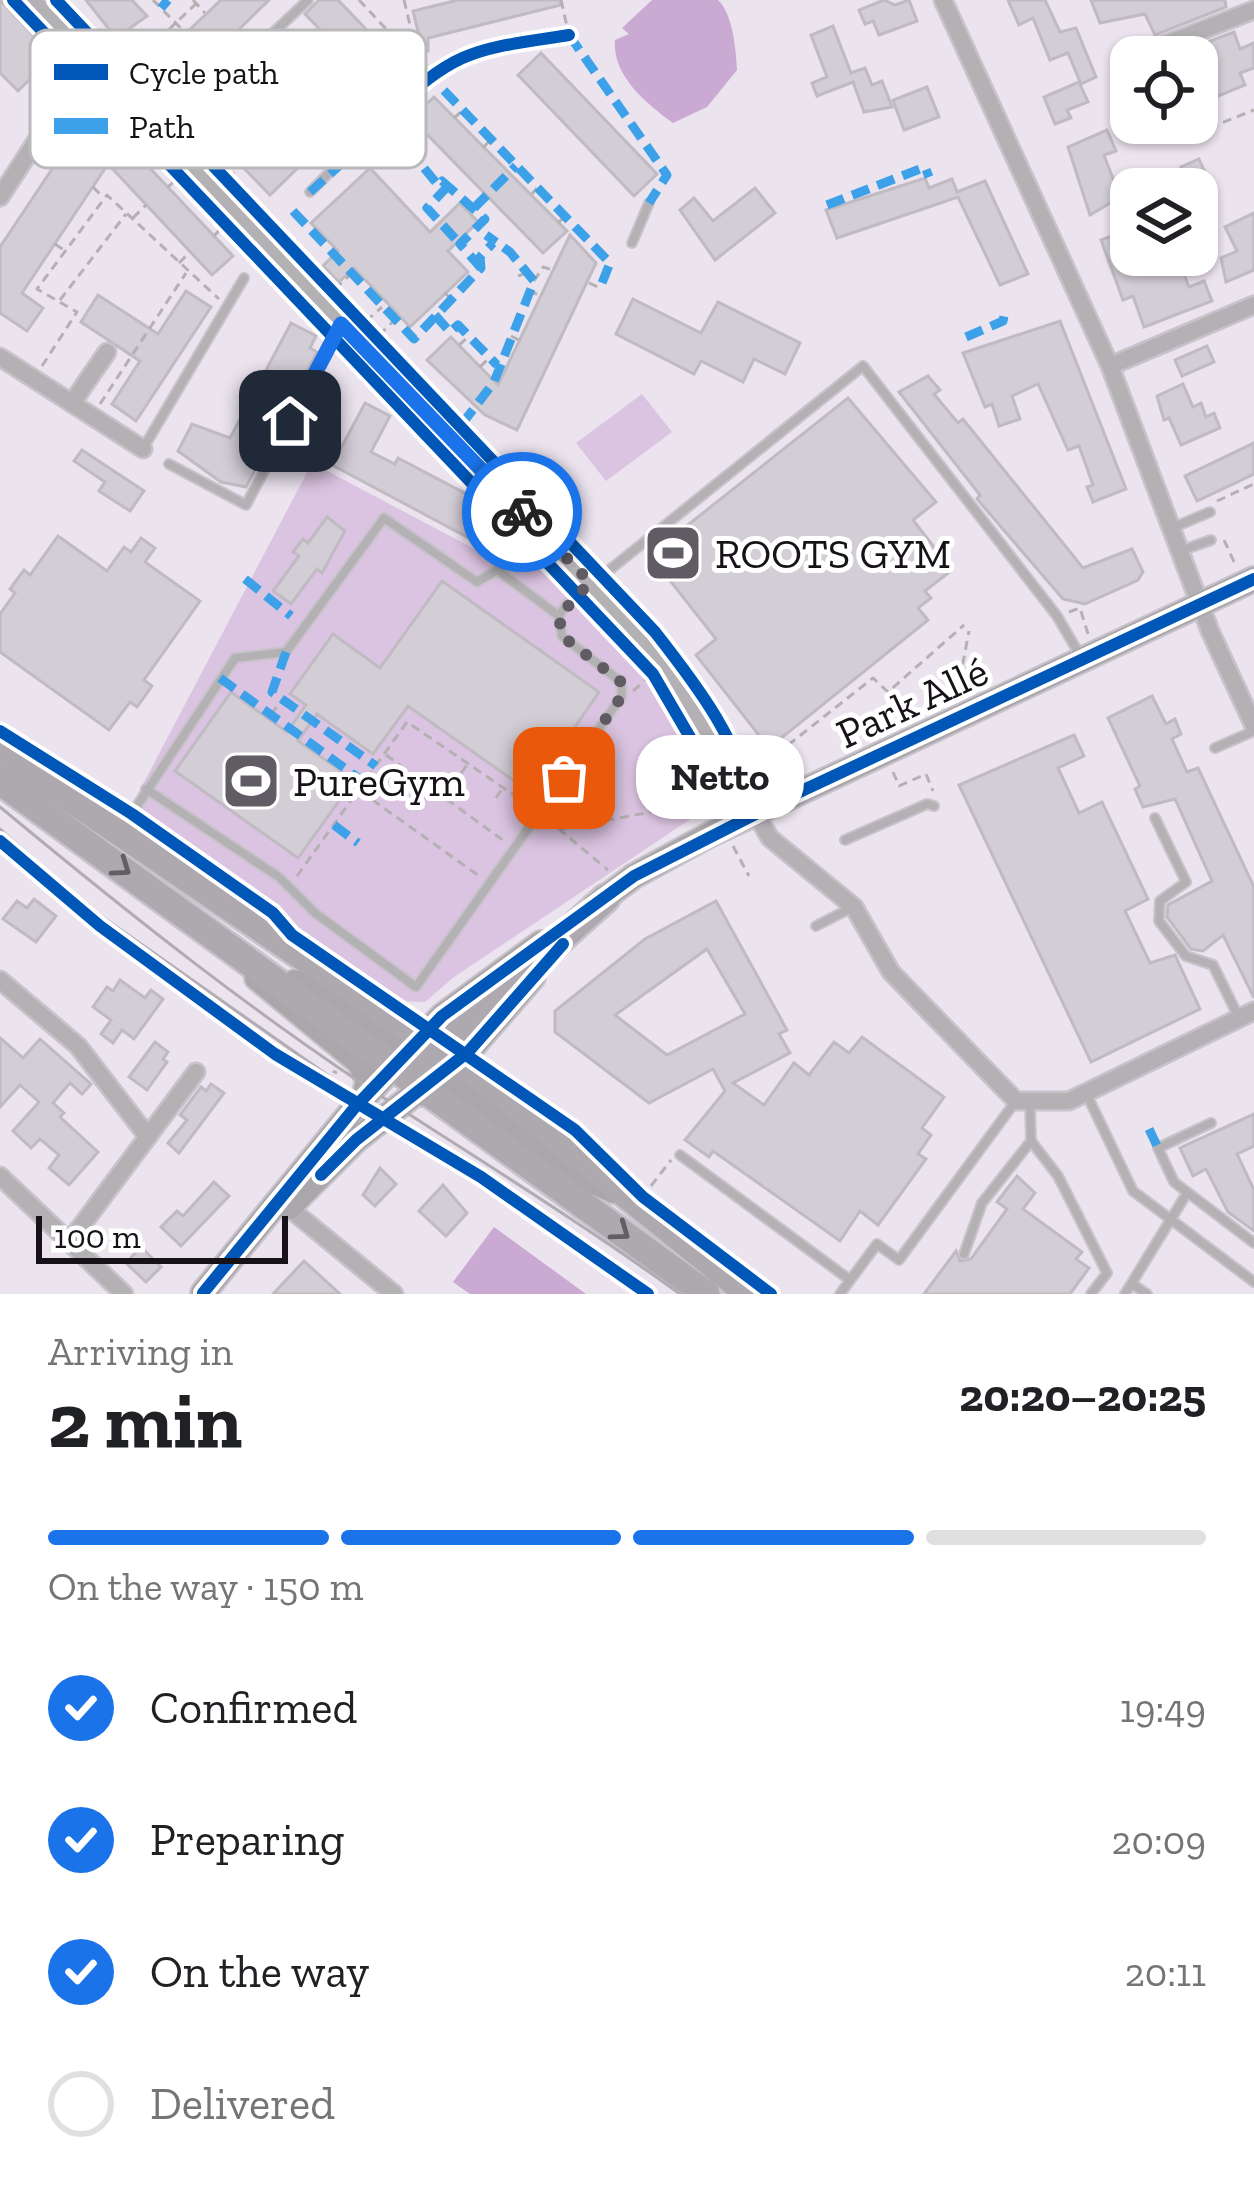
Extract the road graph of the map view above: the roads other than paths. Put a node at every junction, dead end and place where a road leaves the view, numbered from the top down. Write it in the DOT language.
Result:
graph roads {
  1 [pos="32,0"];
  2 [pos="308,0"];
  3 [pos="944,0"];
  4 [pos="1254,10"];
  5 [pos="60,30"];
  6 [pos="276,30"];
  7 [pos="1187,36"];
  8 [pos="30,151"];
  9 [pos="187,168"];
  10 [pos="334,168"];
  11 [pos="310,192"];
  12 [pos="0,197"];
  13 [pos="649,203"];
  14 [pos="632,243"];
  15 [pos="244,278"];
  16 [pos="1254,305"];
  17 [pos="341,324"];
  18 [pos="107,352"];
  19 [pos="0,357"];
  20 [pos="1110,366"];
  21 [pos="72,404"];
  22 [pos="143,449"];
  23 [pos="169,464"];
  24 [pos="1210,512"];
  25 [pos="1170,529"];
  26 [pos="1211,540"];
  27 [pos="1179,552"];
  28 [pos="590,582"];
  29 [pos="1249,582"];
  30 [pos="1200,604"];
  31 [pos="559,616"];
  32 [pos="1089,656"];
  33 [pos="1254,728"];
  34 [pos="1215,748"];
  35 [pos="0,751"];
  36 [pos="0,782"];
  37 [pos="146,789"];
  38 [pos="936,805"];
  39 [pos="754,814"];
  40 [pos="1155,818"];
  41 [pos="121,830"];
  42 [pos="845,840"];
  43 [pos="613,892"];
  44 [pos="854,907"];
  45 [pos="816,926"];
  46 [pos="214,933"];
  47 [pos="0,980"];
  48 [pos="1247,1015"];
  49 [pos="426,1065"];
  50 [pos="196,1072"];
  51 [pos="1086,1093"];
  52 [pos="364,1099"];
  53 [pos="1023,1103"];
  54 [pos="1211,1123"];
  55 [pos="148,1137"];
  56 [pos="1031,1142"];
  57 [pos="680,1155"];
  58 [pos="0,1176"];
  59 [pos="1187,1192"];
  60 [pos="283,1203"];
  61 [pos="1171,1219"];
  62 [pos="70,1241"];
  63 [pos="1254,1243"];
  64 [pos="964,1254"];
  65 [pos="850,1280"];
  66 [pos="1254,1282"];
  67 [pos="1132,1284"];
  68 [pos="124,1294"];
  69 [pos="203,1294"];
  70 [pos="394,1294"];
  71 [pos="706,1294"];
  72 [pos="749,1294"];
  73 [pos="840,1294"];
  74 [pos="1091,1294"];
  75 [pos="1125,1294"];
  76 [pos="1147,1294"];
  1 -- 5 [label="street"];
  2 -- 6 [label="lane"];
  3 -- 20 [label="street"];
  4 -- 7 [label="street"];
  8 -- 12 [label="street"];
  9 -- 17 [label="street"];
  10 -- 11 [label="lane"];
  13 -- 14 [label="lane"];
  15 -- 22 [label="lane"];
  16 -- 20 [label="street"];
  17 -- 23 [label="lane"];
  17 -- 28 [label="street"];
  18 -- 21 [label="street"];
  19 -- 21 [label="street"];
  20 -- 25 [label="street"];
  21 -- 22 [label="street"];
  24 -- 25 [label="lane"];
  25 -- 27 [label="street"];
  26 -- 27 [label="lane"];
  27 -- 30 [label="street"];
  28 -- 31 [label="lane"];
  28 -- 32 [label="lane"];
  28 -- 39 [label="street"];
  29 -- 30 [label="street, Park Allé"];
  30 -- 32 [label="street, Park Allé"];
  30 -- 33 [label="street"];
  31 -- 37 [label="lane"];
  31 -- 37 [label="lane"];
  32 -- 39 [label="street, Park Allé"];
  33 -- 34 [label="lane"];
  35 -- 41 [label="main road"];
  36 -- 46 [label="main road, one-way"];
  37 -- 41 [label="lane"];
  38 -- 42 [label="lane"];
  39 -- 43 [label="street, Park Allé"];
  39 -- 44 [label="street"];
  40 -- 48 [label="lane"];
  41 -- 49 [label="main road"];
  43 -- 49 [label="main road"];
  44 -- 45 [label="lane"];
  44 -- 53 [label="street"];
  46 -- 49 [label="main road"];
  46 -- 52 [label="street"];
  47 -- 55 [label="street"];
  48 -- 51 [label="street"];
  49 -- 52 [label="street"];
  49 -- 60 [label="street"];
  49 -- 71 [label="main road, one-way"];
  49 -- 72 [label="main road"];
  50 -- 55 [label="street"];
  51 -- 53 [label="street"];
  51 -- 61 [label="lane"];
  52 -- 60 [label="street"];
  53 -- 56 [label="lane"];
  53 -- 65 [label="lane"];
  54 -- 59 [label="lane"];
  55 -- 62 [label="street"];
  56 -- 64 [label="lane"];
  56 -- 74 [label="lane"];
  57 -- 65 [label="lane"];
  58 -- 62 [label="street"];
  59 -- 61 [label="lane"];
  59 -- 63 [label="lane"];
  60 -- 69 [label="street"];
  60 -- 70 [label="street"];
  61 -- 66 [label="lane"];
  61 -- 67 [label="lane"];
  62 -- 68 [label="street"];
  65 -- 73 [label="lane"];
  67 -- 75 [label="lane"];
  67 -- 76 [label="lane"];
}
